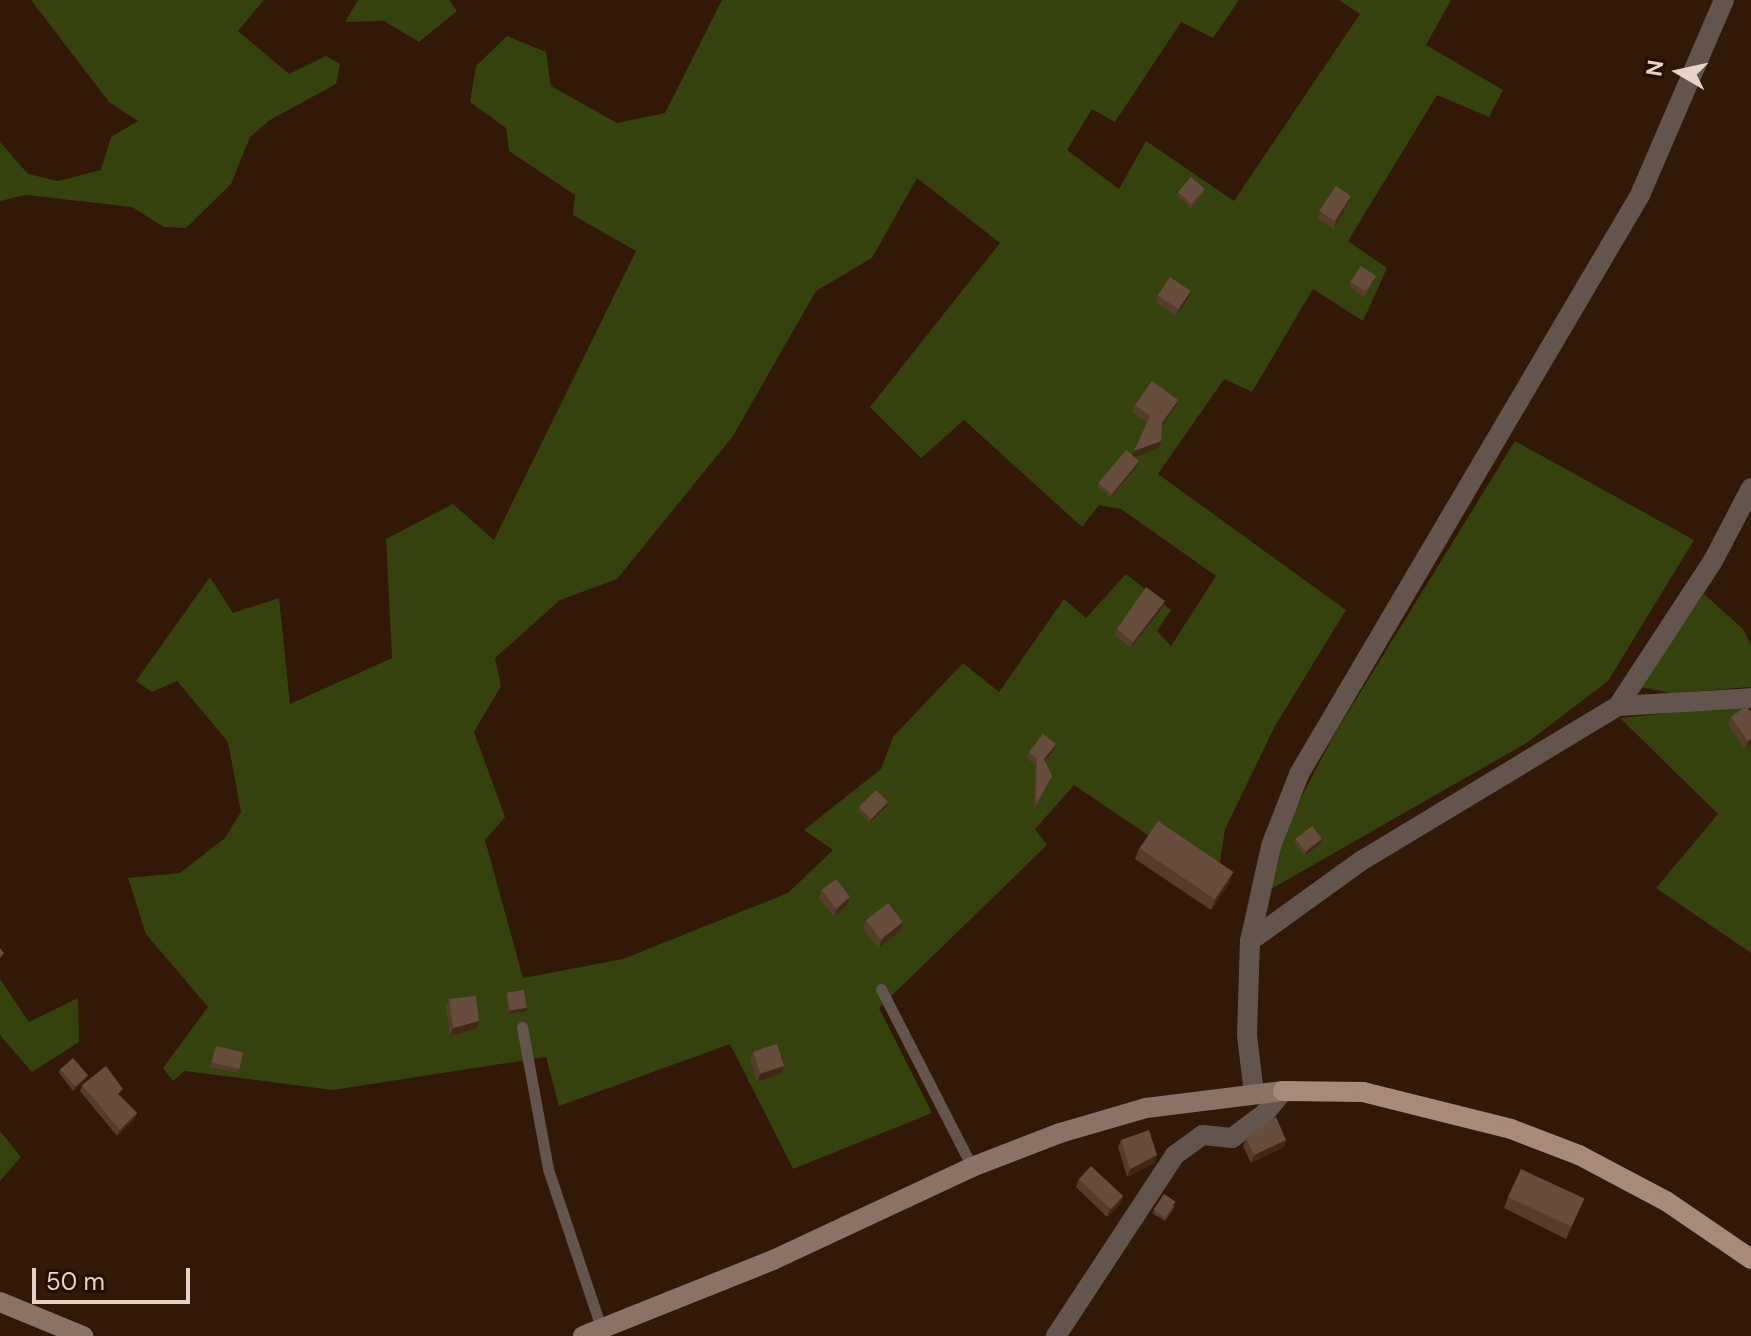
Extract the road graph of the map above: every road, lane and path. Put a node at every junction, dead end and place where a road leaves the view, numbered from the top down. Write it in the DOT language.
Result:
graph roads {
  1 [pos="1724,0"];
  2 [pos="1751,488"];
  3 [pos="1751,698"];
  4 [pos="1618,706"];
  5 [pos="1250,941"];
  6 [pos="881,989"];
  7 [pos="522,1027"];
  8 [pos="1283,1091"];
  9 [pos="1254,1094"];
  10 [pos="972,1167"];
  11 [pos="1751,1259"];
  12 [pos="0,1302"];
  13 [pos="593,1333"];
  14 [pos="83,1336"];
  15 [pos="1056,1336"];
  1 -- 5 [label="street"];
  2 -- 4 [label="street"];
  3 -- 4 [label="street"];
  4 -- 5 [label="street"];
  5 -- 9 [label="street"];
  6 -- 10 [label="lane"];
  7 -- 13 [label="lane"];
  8 -- 9 [label="main road"];
  8 -- 11 [label="main road"];
  8 -- 15 [label="street"];
  9 -- 10 [label="main road"];
  10 -- 13 [label="main road"];
  12 -- 14 [label="main road"];
}
